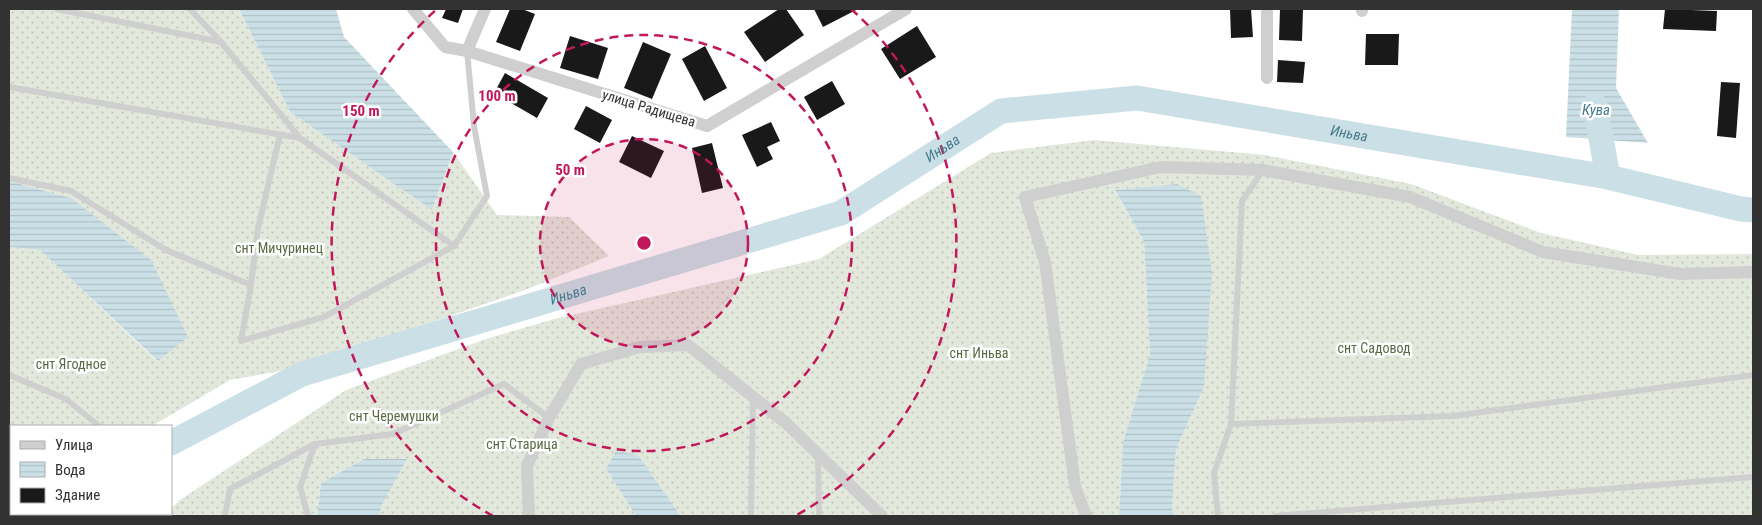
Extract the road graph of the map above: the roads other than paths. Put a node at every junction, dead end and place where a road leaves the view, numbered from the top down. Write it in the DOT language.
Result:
graph roads {
  1 [pos="57,9"];
  2 [pos="190,9"];
  3 [pos="413,9"];
  4 [pos="485,9"];
  5 [pos="906,9"];
  6 [pos="1267,9"];
  7 [pos="221,42"];
  8 [pos="467,51"];
  9 [pos="1267,78"];
  10 [pos="9,87"];
  11 [pos="280,135"];
  12 [pos="300,138"];
  13 [pos="1263,170"];
  14 [pos="9,178"];
  15 [pos="454,246"];
  16 [pos="1753,272"];
  17 [pos="251,285"];
  18 [pos="9,375"];
  19 [pos="1753,375"];
  20 [pos="753,397"];
  21 [pos="548,418"];
  22 [pos="1231,424"];
  23 [pos="98,425"];
  24 [pos="315,444"];
  25 [pos="818,454"];
  26 [pos="1753,477"];
  27 [pos="225,516"];
  28 [pos="308,516"];
  29 [pos="529,516"];
  30 [pos="751,516"];
  31 [pos="819,516"];
  32 [pos="882,516"];
  33 [pos="1086,516"];
  34 [pos="1218,516"];
  35 [pos="1276,516"];
  1 -- 7 [label="lane"];
  2 -- 7 [label="lane"];
  3 -- 8 [label="street, улица Радищева"];
  4 -- 8 [label="street"];
  5 -- 8 [label="street, улица Радищева"];
  6 -- 9 [label="street"];
  7 -- 12 [label="lane"];
  8 -- 15 [label="lane"];
  10 -- 11 [label="lane"];
  11 -- 12 [label="lane"];
  11 -- 17 [label="lane"];
  12 -- 15 [label="lane"];
  13 -- 16 [label="street"];
  13 -- 22 [label="lane"];
  13 -- 33 [label="street"];
  14 -- 17 [label="lane"];
  15 -- 17 [label="lane"];
  18 -- 23 [label="lane"];
  19 -- 22 [label="lane"];
  20 -- 21 [label="street"];
  20 -- 25 [label="street"];
  20 -- 30 [label="lane"];
  21 -- 24 [label="lane"];
  21 -- 29 [label="street"];
  22 -- 34 [label="lane"];
  24 -- 27 [label="lane"];
  24 -- 28 [label="lane"];
  25 -- 31 [label="lane"];
  25 -- 32 [label="street"];
  26 -- 35 [label="lane"];
}
